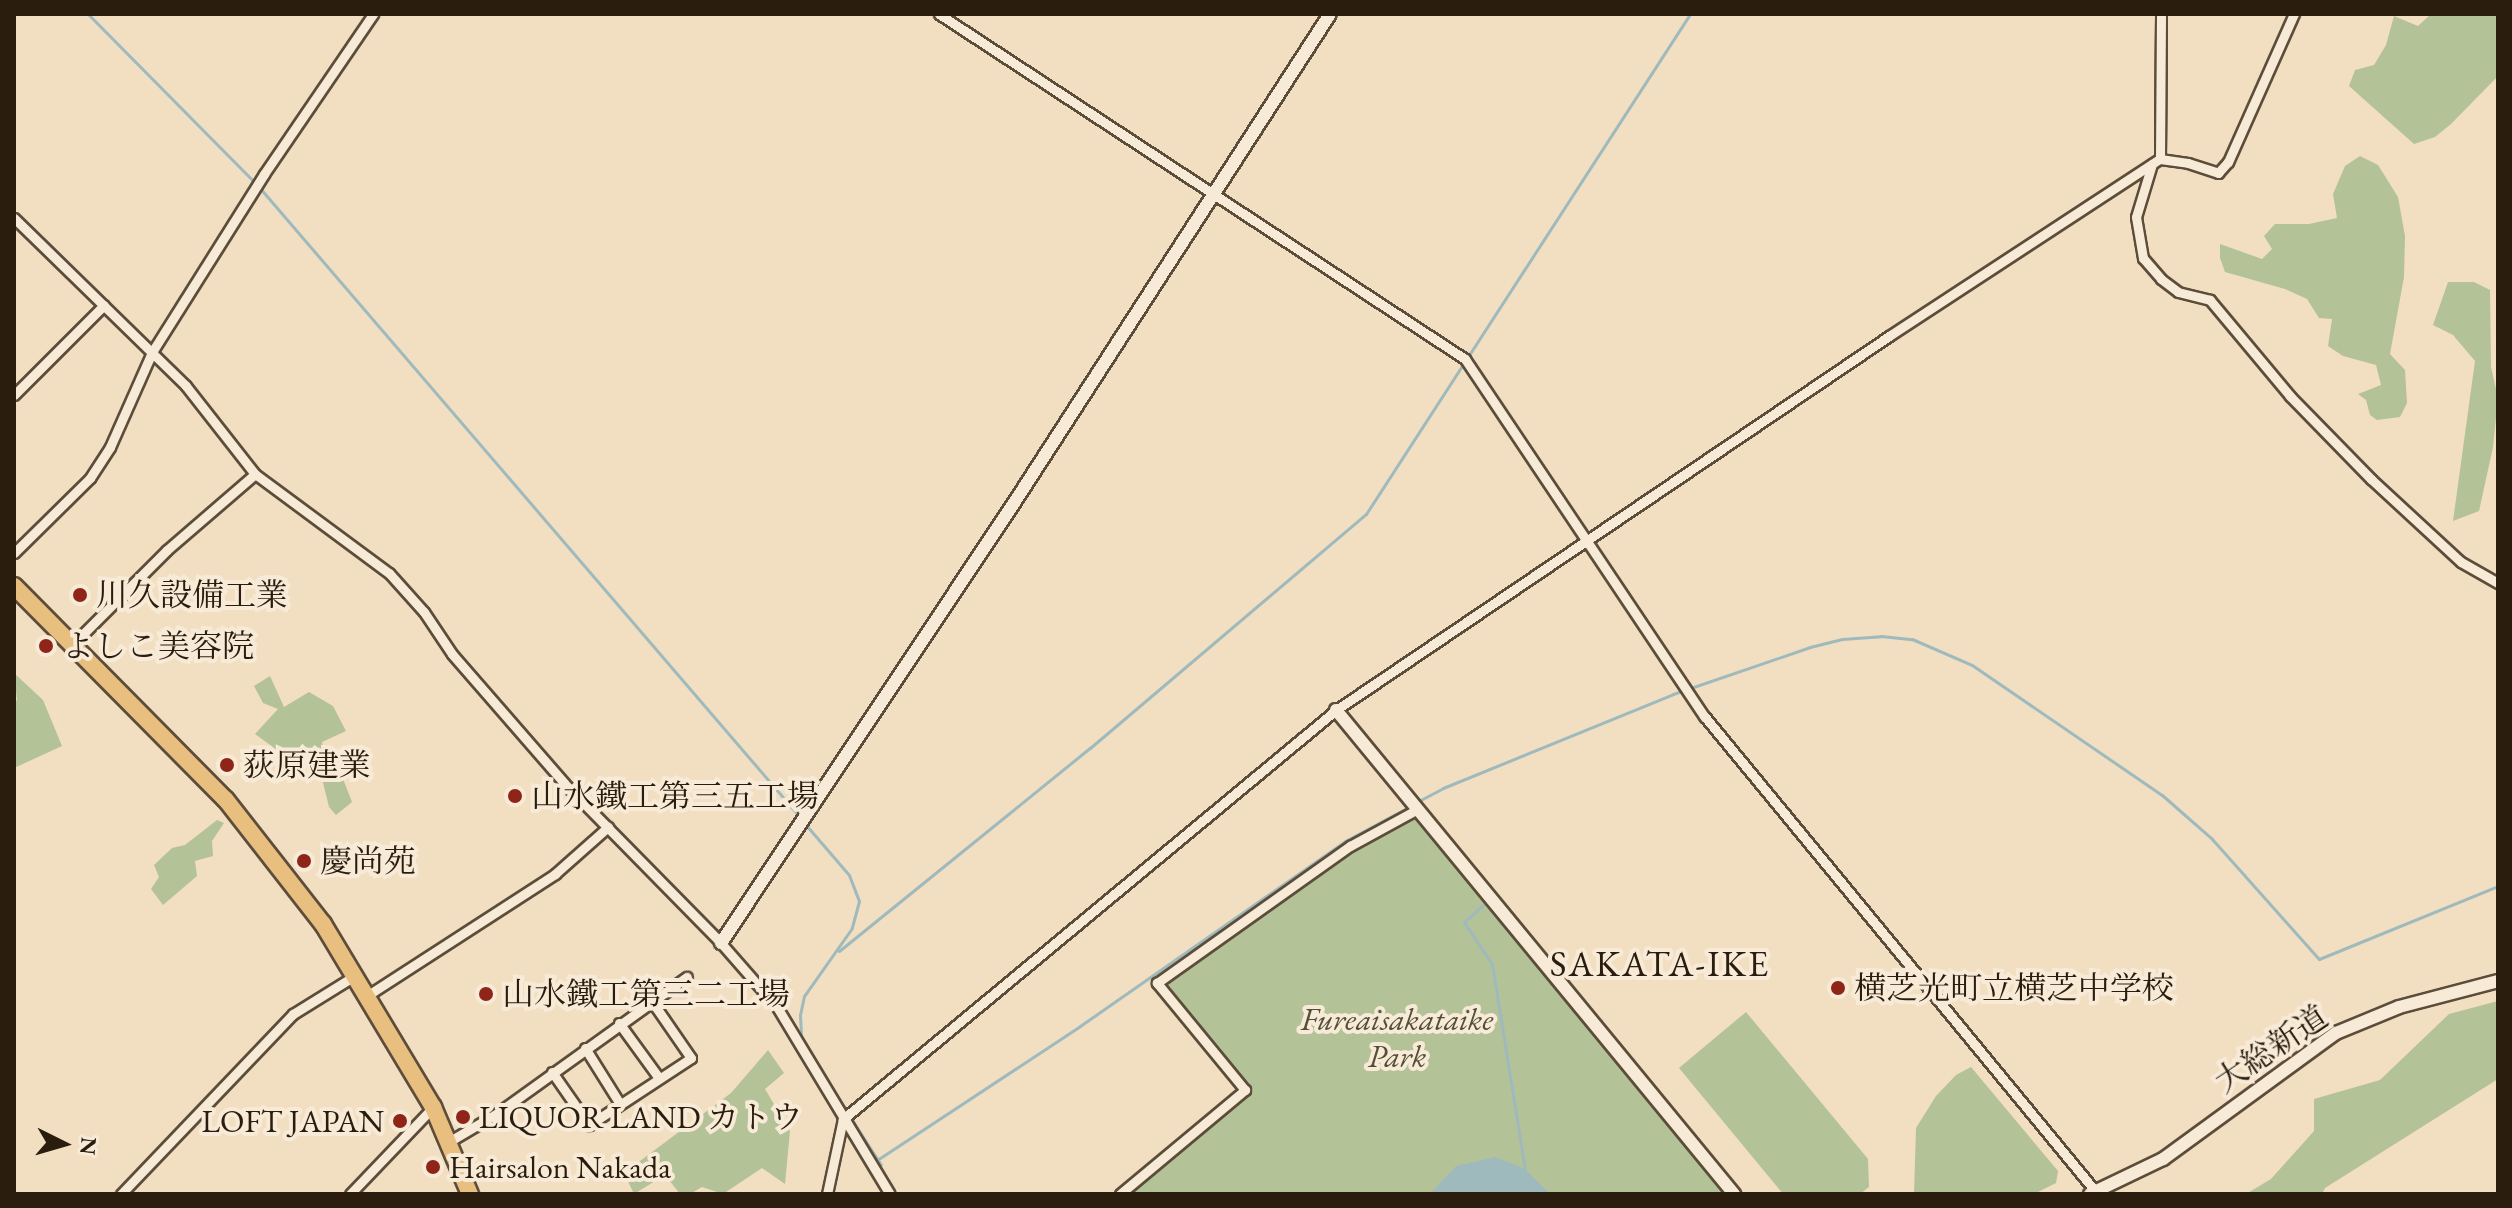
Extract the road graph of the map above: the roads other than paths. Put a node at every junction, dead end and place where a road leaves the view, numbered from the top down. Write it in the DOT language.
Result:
graph roads {
  1 [pos="373,14"];
  2 [pos="939,14"];
  3 [pos="1330,14"];
  4 [pos="2161,14"];
  5 [pos="2294,14"];
  6 [pos="2156,161"];
  7 [pos="1214,193"];
  8 [pos="14,218"];
  9 [pos="104,305"];
  10 [pos="152,352"];
  11 [pos="14,395"];
  12 [pos="255,474"];
  13 [pos="1587,540"];
  14 [pos="14,553"];
  15 [pos="2498,583"];
  16 [pos="14,586"];
  17 [pos="72,645"];
  18 [pos="1336,710"];
  19 [pos="1418,809"];
  20 [pos="608,827"];
  21 [pos="721,943"];
  22 [pos="356,975"];
  23 [pos="687,977"];
  24 [pos="2498,981"];
  25 [pos="368,995"];
  26 [pos="653,1003"];
  27 [pos="619,1023"];
  28 [pos="585,1048"];
  29 [pos="552,1072"];
  30 [pos="659,1078"];
  31 [pos="620,1104"];
  32 [pos="433,1107"];
  33 [pos="843,1119"];
  34 [pos="450,1141"];
  35 [pos="2093,1193"];
  36 [pos="121,1194"];
  37 [pos="350,1194"];
  38 [pos="470,1194"];
  39 [pos="827,1194"];
  40 [pos="890,1194"];
  41 [pos="1120,1194"];
  42 [pos="1734,1194"];
  1 -- 10 [label="street"];
  2 -- 7 [label="street"];
  3 -- 7 [label="street"];
  4 -- 6 [label="street"];
  5 -- 6 [label="street"];
  6 -- 13 [label="street"];
  6 -- 15 [label="street"];
  7 -- 13 [label="street"];
  7 -- 21 [label="street"];
  8 -- 9 [label="street"];
  9 -- 10 [label="street"];
  9 -- 11 [label="street"];
  10 -- 12 [label="street"];
  10 -- 14 [label="street"];
  12 -- 17 [label="street"];
  12 -- 20 [label="street"];
  13 -- 18 [label="street"];
  13 -- 35 [label="street"];
  16 -- 17 [label="highway"];
  17 -- 22 [label="highway"];
  18 -- 19 [label="street"];
  18 -- 33 [label="street"];
  19 -- 41 [label="street"];
  19 -- 42 [label="street"];
  20 -- 21 [label="street"];
  20 -- 25 [label="street"];
  21 -- 33 [label="street"];
  22 -- 25 [label="highway"];
  22 -- 36 [label="street"];
  23 -- 26 [label="street"];
  24 -- 35 [label="street, 大総新道"];
  25 -- 32 [label="highway"];
  26 -- 27 [label="street"];
  26 -- 30 [label="street"];
  27 -- 28 [label="street"];
  27 -- 30 [label="street"];
  28 -- 29 [label="street"];
  28 -- 31 [label="street"];
  29 -- 31 [label="street"];
  29 -- 34 [label="street"];
  30 -- 31 [label="street"];
  32 -- 34 [label="highway"];
  32 -- 37 [label="street"];
  33 -- 39 [label="street"];
  33 -- 40 [label="street"];
  34 -- 38 [label="highway"];
}
